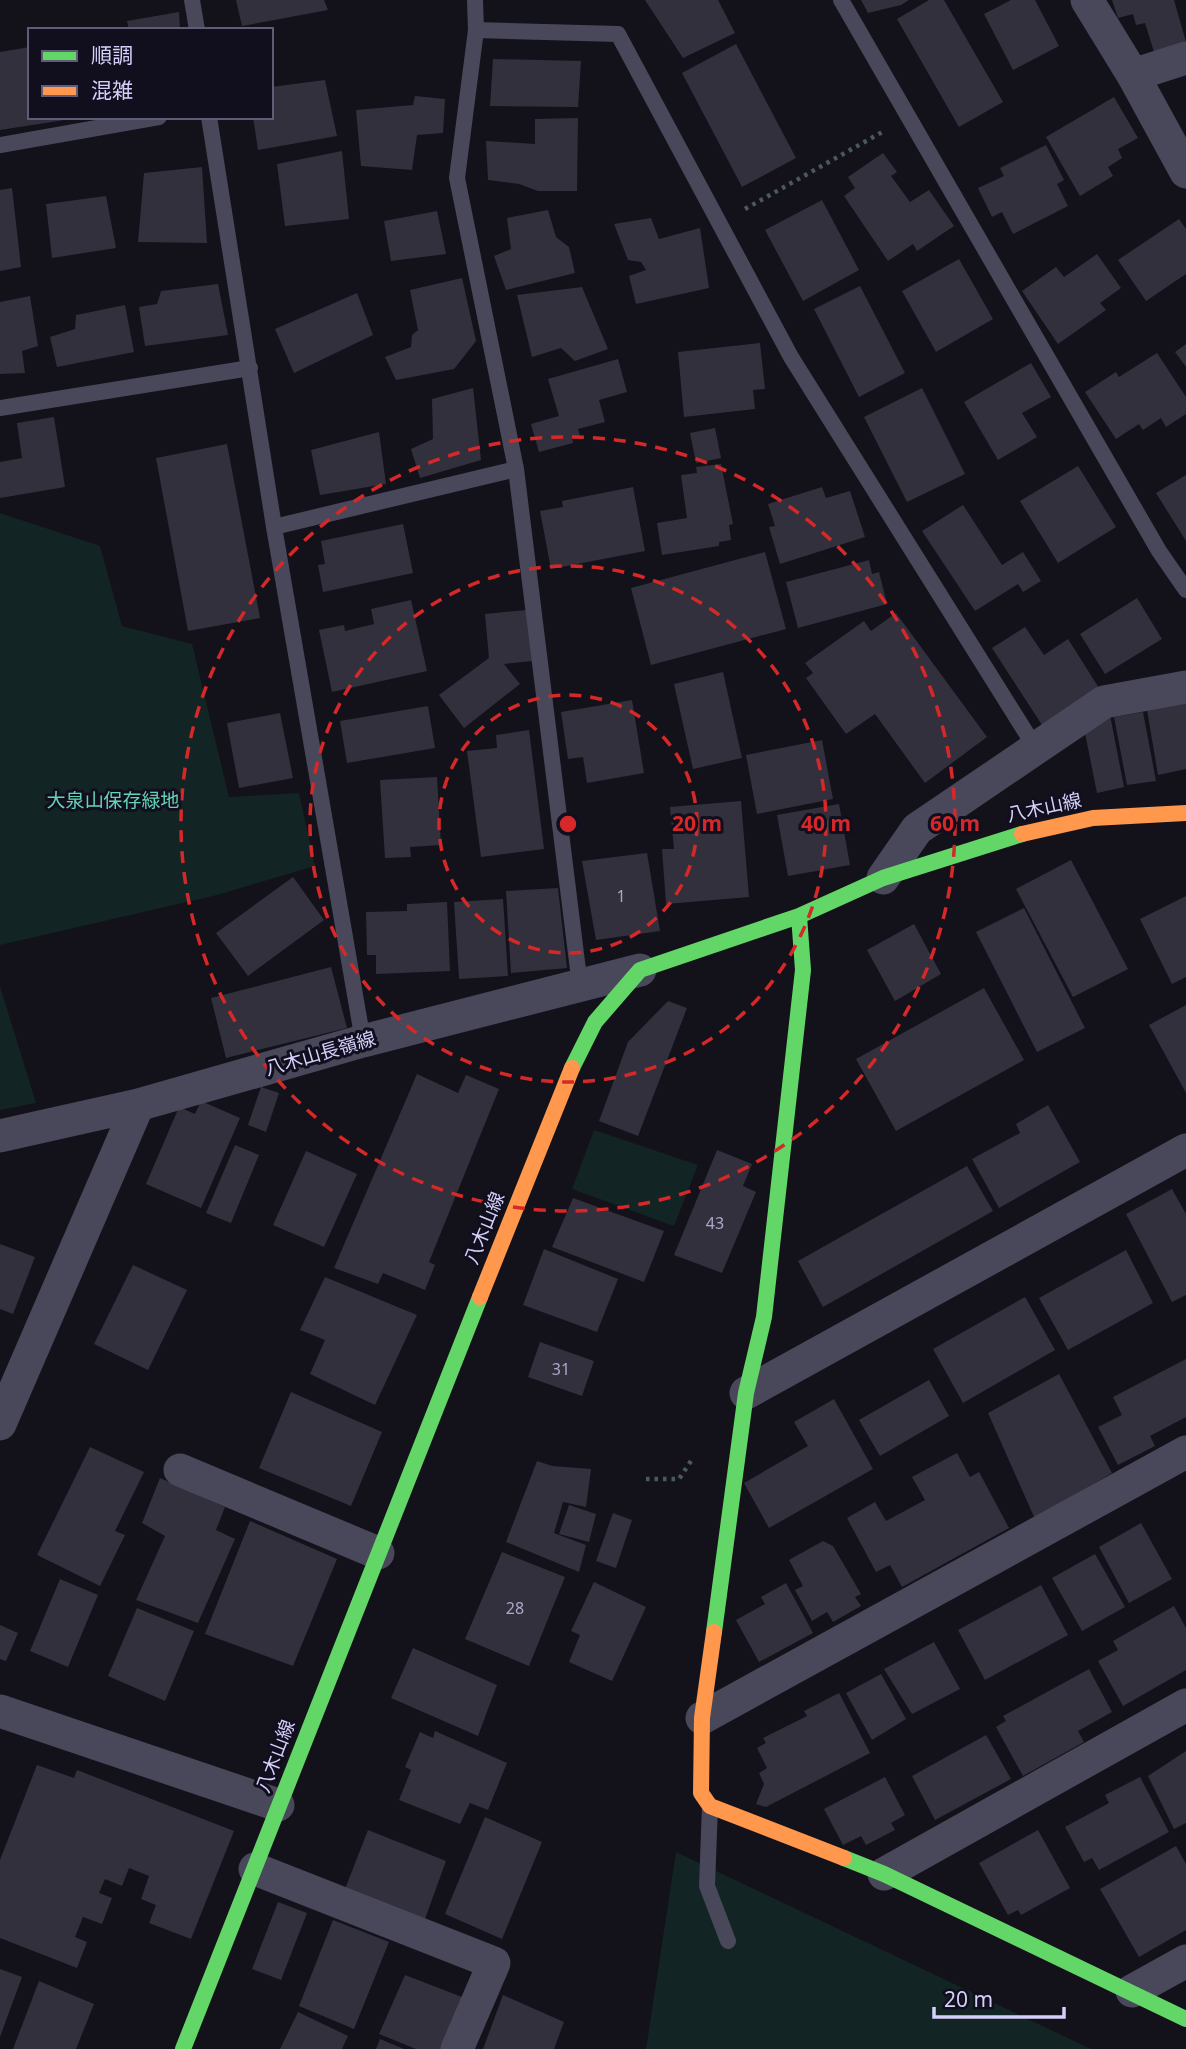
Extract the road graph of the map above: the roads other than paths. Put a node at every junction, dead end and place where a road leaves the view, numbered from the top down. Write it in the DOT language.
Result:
graph roads {
  1 [pos="192,0"];
  2 [pos="475,0"];
  3 [pos="841,0"];
  4 [pos="1087,0"];
  5 [pos="197,28"];
  6 [pos="476,30"];
  7 [pos="1186,58"];
  8 [pos="1133,75"];
  9 [pos="148,119"];
  10 [pos="209,119"];
  11 [pos="0,145"];
  12 [pos="1186,172"];
  13 [pos="250,368"];
  14 [pos="0,408"];
  15 [pos="516,469"];
  16 [pos="274,527"];
  17 [pos="1186,590"];
  18 [pos="1186,687"];
  19 [pos="1034,747"];
  20 [pos="1186,813"];
  21 [pos="883,878"];
  22 [pos="799,916"];
  23 [pos="640,970"];
  24 [pos="580,986"];
  25 [pos="363,1041"];
  26 [pos="138,1105"];
  27 [pos="0,1136"];
  28 [pos="1186,1150"];
  29 [pos="746,1393"];
  30 [pos="0,1424"];
  31 [pos="1186,1452"];
  32 [pos="180,1470"];
  33 [pos="378,1553"];
  34 [pos="1186,1705"];
  35 [pos="0,1711"];
  36 [pos="702,1718"];
  37 [pos="278,1805"];
  38 [pos="709,1806"];
  39 [pos="255,1869"];
  40 [pos="884,1874"];
  41 [pos="728,1941"];
  42 [pos="1186,1961"];
  43 [pos="1132,1991"];
  44 [pos="1186,2019"];
  45 [pos="183,2049"];
  46 [pos="457,2049"];
  1 -- 5 [label="lane"];
  2 -- 6 [label="lane"];
  3 -- 17 [label="lane"];
  4 -- 8 [label="street"];
  6 -- 15 [label="lane"];
  6 -- 19 [label="lane"];
  7 -- 8 [label="street"];
  8 -- 12 [label="street"];
  9 -- 11 [label="lane"];
  10 -- 13 [label="lane"];
  13 -- 14 [label="lane"];
  13 -- 16 [label="lane"];
  15 -- 16 [label="lane"];
  15 -- 24 [label="lane"];
  16 -- 25 [label="lane"];
  18 -- 19 [label="street"];
  19 -- 21 [label="street"];
  20 -- 21 [label="street, 八木山線"];
  21 -- 22 [label="street, 八木山線"];
  22 -- 23 [label="street, 八木山線"];
  22 -- 29 [label="street"];
  23 -- 24 [label="street, 八木山長嶺線"];
  23 -- 33 [label="street, 八木山線"];
  24 -- 25 [label="street, 八木山長嶺線"];
  25 -- 26 [label="street, 八木山長嶺線"];
  26 -- 27 [label="street, 八木山長嶺線"];
  26 -- 30 [label="street"];
  28 -- 29 [label="street"];
  29 -- 36 [label="street"];
  31 -- 36 [label="street"];
  32 -- 33 [label="street"];
  33 -- 37 [label="street, 八木山線"];
  34 -- 40 [label="street"];
  35 -- 37 [label="street"];
  36 -- 38 [label="street"];
  37 -- 39 [label="street, 八木山線"];
  38 -- 40 [label="street"];
  38 -- 41 [label="lane"];
  39 -- 45 [label="street, 八木山線"];
  39 -- 46 [label="street"];
  40 -- 43 [label="street"];
  42 -- 43 [label="street"];
  43 -- 44 [label="street"];
}
